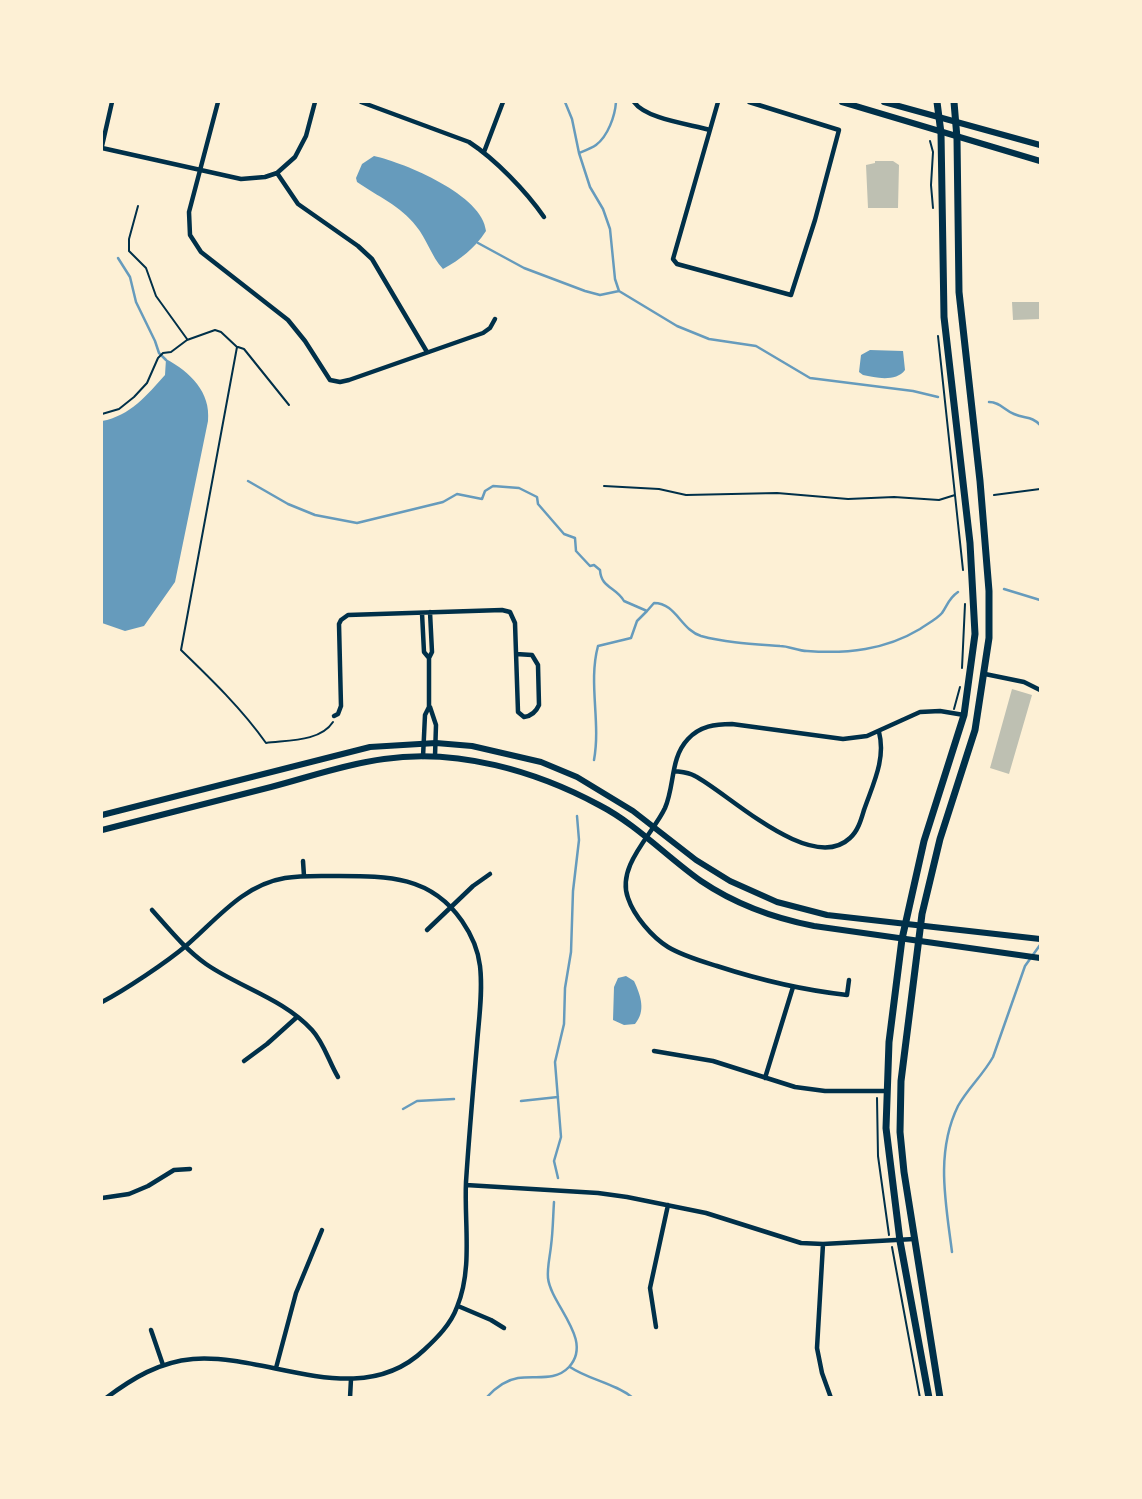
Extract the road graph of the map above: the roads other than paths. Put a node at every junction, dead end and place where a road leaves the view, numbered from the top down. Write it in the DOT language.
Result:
graph roads {
  1 [pos="112,102"];
  2 [pos="218,102"];
  3 [pos="316,102"];
  4 [pos="361,102"];
  5 [pos="503,102"];
  6 [pos="634,102"];
  7 [pos="718,102"];
  8 [pos="749,102"];
  9 [pos="842,102"];
  10 [pos="884,102"];
  11 [pos="937,102"];
  12 [pos="954,102"];
  13 [pos="940,117"];
  14 [pos="956,120"];
  15 [pos="710,130"];
  16 [pos="941,133"];
  17 [pos="957,138"];
  18 [pos="1041,145"];
  19 [pos="102,147"];
  20 [pos="484,152"];
  21 [pos="1041,162"];
  22 [pos="200,170"];
  23 [pos="276,173"];
  24 [pos="544,217"];
  25 [pos="495,319"];
  26 [pos="427,352"];
  27 [pos="430,612"];
  28 [pos="422,613"];
  29 [pos="516,654"];
  30 [pos="429,658"];
  31 [pos="985,674"];
  32 [pos="1041,690"];
  33 [pos="429,706"];
  34 [pos="964,715"];
  35 [pos="334,716"];
  36 [pos="879,732"];
  37 [pos="424,743"];
  38 [pos="436,743"];
  39 [pos="423,757"];
  40 [pos="435,757"];
  41 [pos="674,771"];
  42 [pos="102,815"];
  43 [pos="654,826"];
  44 [pos="102,830"];
  45 [pos="645,837"];
  46 [pos="303,860"];
  47 [pos="490,874"];
  48 [pos="304,876"];
  49 [pos="450,906"];
  50 [pos="152,910"];
  51 [pos="905,925"];
  52 [pos="920,927"];
  53 [pos="427,930"];
  54 [pos="902,939"];
  55 [pos="1041,939"];
  56 [pos="918,942"];
  57 [pos="185,947"];
  58 [pos="1041,958"];
  59 [pos="849,980"];
  60 [pos="793,987"];
  61 [pos="102,1002"];
  62 [pos="297,1017"];
  63 [pos="654,1051"];
  64 [pos="244,1060"];
  65 [pos="338,1077"];
  66 [pos="765,1078"];
  67 [pos="886,1091"];
  68 [pos="190,1169"];
  69 [pos="466,1185"];
  70 [pos="102,1198"];
  71 [pos="668,1205"];
  72 [pos="322,1230"];
  73 [pos="914,1239"];
  74 [pos="900,1241"];
  75 [pos="822,1244"];
  76 [pos="458,1306"];
  77 [pos="656,1326"];
  78 [pos="504,1328"];
  79 [pos="151,1330"];
  80 [pos="163,1365"];
  81 [pos="276,1368"];
  82 [pos="351,1380"];
  83 [pos="106,1398"];
  84 [pos="350,1398"];
  85 [pos="831,1398"];
  86 [pos="929,1398"];
  87 [pos="940,1398"];
  1 -- 19 [label="street"];
  2 -- 22 [label="street"];
  3 -- 23 [label="street"];
  4 -- 20 [label="street"];
  5 -- 20 [label="street"];
  6 -- 15 [label="street"];
  7 -- 15 [label="street"];
  8 -- 15 [label="street"];
  9 -- 16 [label="main road"];
  10 -- 13 [label="main road"];
  11 -- 13 [label="main road"];
  12 -- 14 [label="main road"];
  13 -- 14 [label="main road"];
  13 -- 16 [label="main road"];
  14 -- 17 [label="main road"];
  14 -- 18 [label="main road"];
  16 -- 17 [label="main road"];
  16 -- 34 [label="main road"];
  17 -- 21 [label="main road"];
  17 -- 31 [label="main road"];
  19 -- 22 [label="street"];
  20 -- 24 [label="street"];
  22 -- 23 [label="street"];
  22 -- 26 [label="street"];
  23 -- 26 [label="street"];
  25 -- 26 [label="street"];
  27 -- 28 [label="street"];
  27 -- 29 [label="street"];
  27 -- 30 [label="street"];
  28 -- 30 [label="street"];
  28 -- 35 [label="street"];
  29 -- 29 [label="street"];
  30 -- 33 [label="street"];
  31 -- 32 [label="street"];
  31 -- 52 [label="main road"];
  33 -- 37 [label="street"];
  33 -- 38 [label="street"];
  34 -- 36 [label="street"];
  34 -- 51 [label="main road"];
  36 -- 41 [label="street"];
  36 -- 41 [label="street"];
  37 -- 38 [label="main road"];
  37 -- 39 [label="street"];
  37 -- 42 [label="main road"];
  38 -- 40 [label="street"];
  38 -- 43 [label="main road"];
  39 -- 40 [label="main road"];
  39 -- 44 [label="main road"];
  40 -- 45 [label="main road"];
  41 -- 43 [label="street"];
  43 -- 45 [label="street"];
  43 -- 51 [label="main road"];
  45 -- 54 [label="main road"];
  45 -- 60 [label="street"];
  46 -- 48 [label="street"];
  47 -- 49 [label="street"];
  48 -- 49 [label="street"];
  48 -- 57 [label="street"];
  49 -- 53 [label="street"];
  49 -- 69 [label="street"];
  50 -- 57 [label="street"];
  51 -- 52 [label="main road"];
  51 -- 54 [label="main road"];
  52 -- 55 [label="main road"];
  52 -- 56 [label="main road"];
  54 -- 56 [label="main road"];
  54 -- 67 [label="main road"];
  56 -- 58 [label="main road"];
  56 -- 73 [label="main road"];
  57 -- 61 [label="street"];
  57 -- 62 [label="street"];
  59 -- 60 [label="street"];
  60 -- 66 [label="street"];
  62 -- 64 [label="street"];
  62 -- 65 [label="street"];
  63 -- 66 [label="street"];
  66 -- 67 [label="street"];
  67 -- 74 [label="main road"];
  68 -- 70 [label="street"];
  69 -- 71 [label="street"];
  69 -- 76 [label="street"];
  71 -- 75 [label="street"];
  71 -- 77 [label="street"];
  72 -- 81 [label="street"];
  73 -- 74 [label="street"];
  73 -- 87 [label="main road"];
  74 -- 75 [label="street"];
  74 -- 86 [label="main road"];
  75 -- 85 [label="street"];
  76 -- 78 [label="street"];
  76 -- 82 [label="street"];
  79 -- 80 [label="street"];
  80 -- 81 [label="street"];
  80 -- 83 [label="street"];
  81 -- 82 [label="street"];
  82 -- 84 [label="street"];
}
